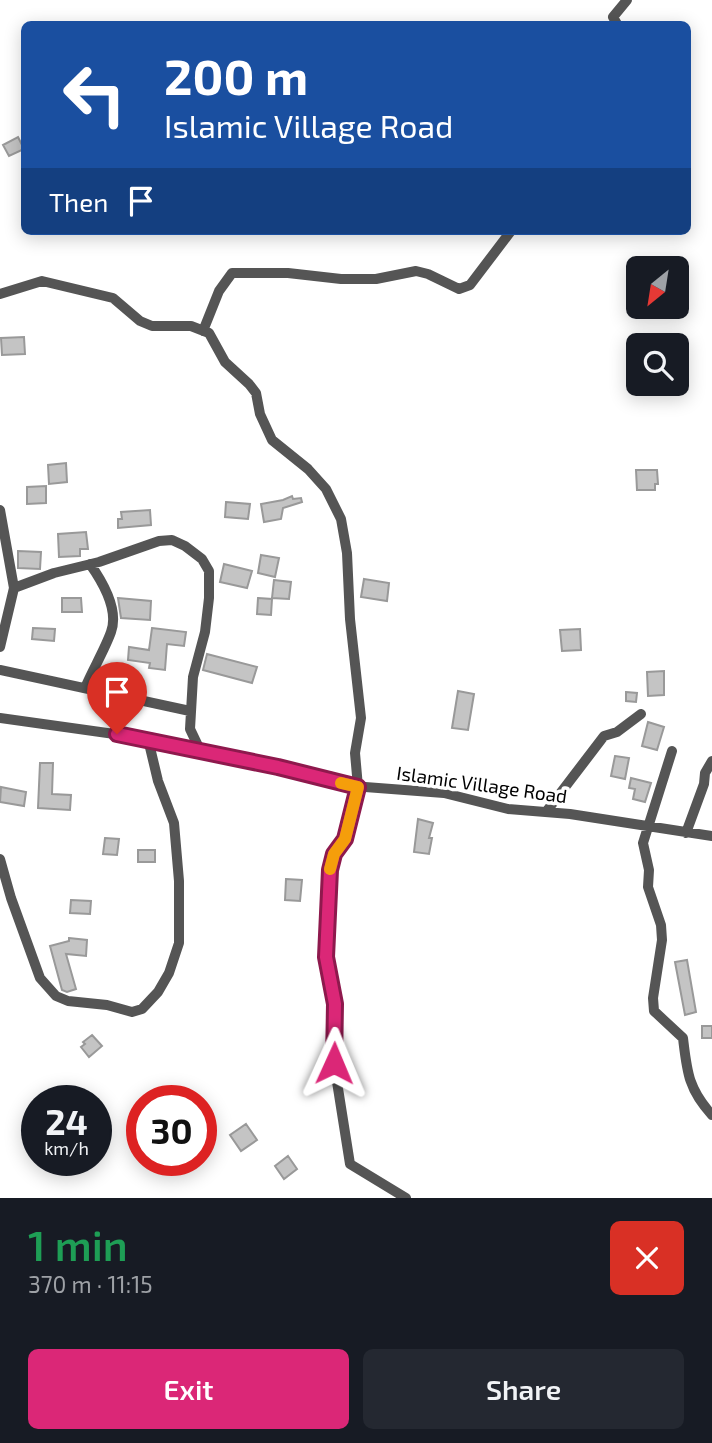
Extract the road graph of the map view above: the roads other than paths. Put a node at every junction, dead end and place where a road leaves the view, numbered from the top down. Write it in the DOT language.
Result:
graph roads {
  1 [pos="627,0"];
  2 [pos="616,21"];
  3 [pos="508,235"];
  4 [pos="0,294"];
  5 [pos="203,331"];
  6 [pos="0,510"];
  7 [pos="90,564"];
  8 [pos="14,588"];
  9 [pos="0,647"];
  10 [pos="0,670"];
  11 [pos="85,688"];
  12 [pos="190,711"];
  13 [pos="641,714"];
  14 [pos="0,718"];
  15 [pos="148,739"];
  16 [pos="200,750"];
  17 [pos="672,751"];
  18 [pos="712,761"];
  19 [pos="358,787"];
  20 [pos="546,812"];
  21 [pos="649,827"];
  22 [pos="686,833"];
  23 [pos="712,836"];
  24 [pos="0,859"];
  25 [pos="712,1115"];
  26 [pos="406,1198"];
  1 -- 2 [label="street"];
  3 -- 5 [label="street"];
  4 -- 5 [label="street"];
  5 -- 19 [label="street"];
  6 -- 8 [label="street"];
  7 -- 8 [label="street"];
  7 -- 11 [label="street"];
  7 -- 12 [label="street"];
  8 -- 9 [label="street"];
  10 -- 11 [label="street"];
  11 -- 12 [label="street"];
  12 -- 16 [label="street"];
  13 -- 20 [label="street"];
  14 -- 15 [label="street, Islamic Village Road"];
  15 -- 16 [label="street, Islamic Village Road"];
  15 -- 24 [label="street"];
  16 -- 19 [label="street, Islamic Village Road"];
  17 -- 21 [label="street"];
  18 -- 22 [label="street"];
  19 -- 20 [label="street, Islamic Village Road"];
  19 -- 26 [label="street"];
  20 -- 21 [label="street, Islamic Village Road"];
  21 -- 22 [label="street, Islamic Village Road"];
  21 -- 25 [label="street"];
  22 -- 23 [label="street, Islamic Village Road"];
}
